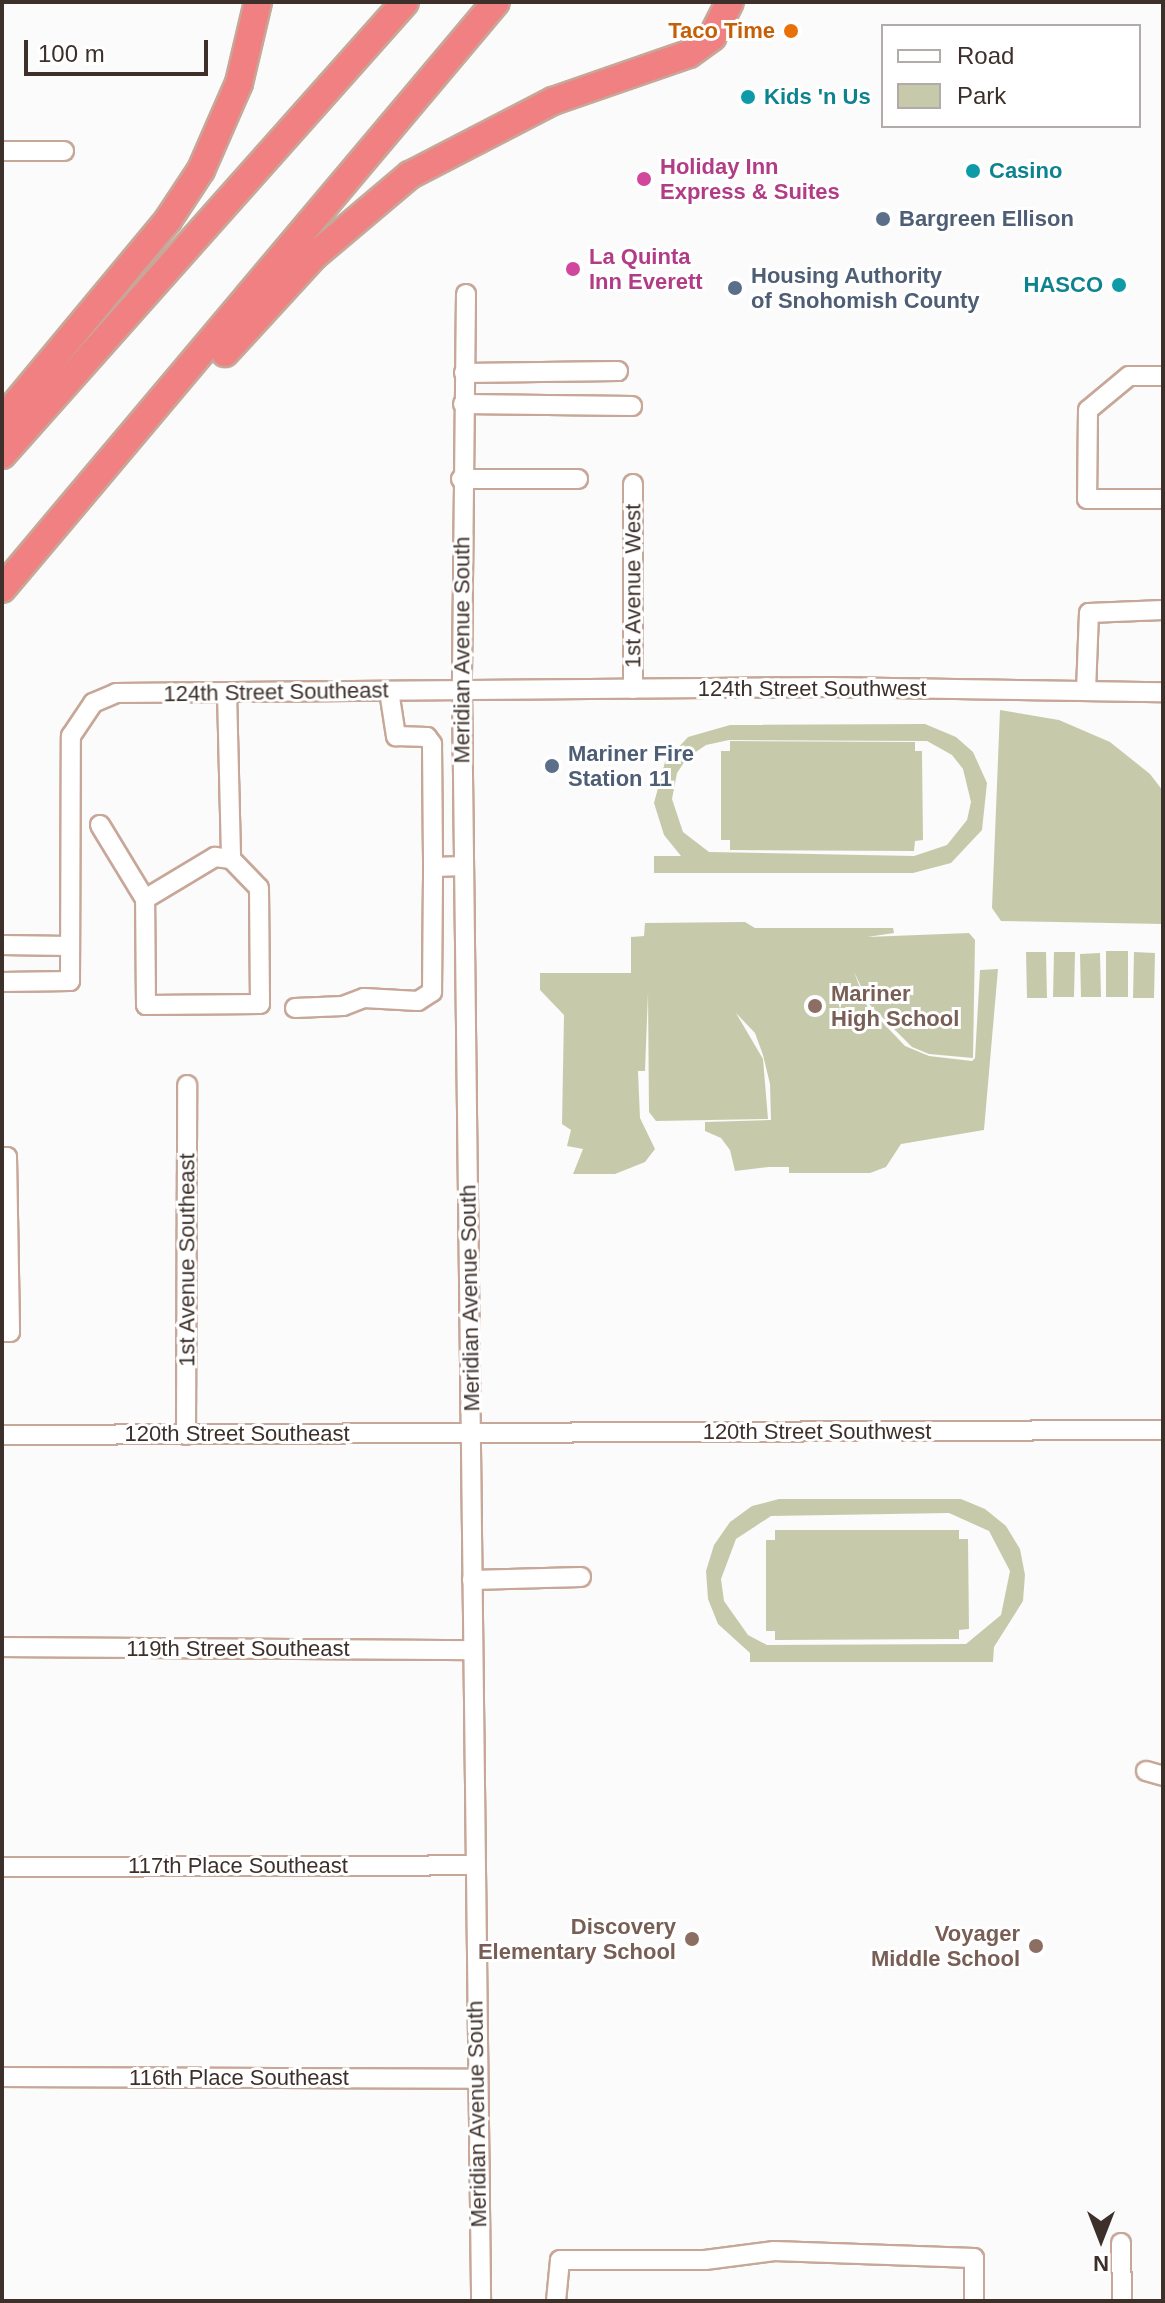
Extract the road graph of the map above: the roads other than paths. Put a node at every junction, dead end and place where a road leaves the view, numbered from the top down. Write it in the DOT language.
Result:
graph roads {
  1 [pos="405,2"];
  2 [pos="496,2"];
  3 [pos="724,9"];
  4 [pos="254,10"];
  5 [pos="2,151"];
  6 [pos="64,151"];
  7 [pos="466,294"];
  8 [pos="618,371"];
  9 [pos="464,373"];
  10 [pos="1163,376"];
  11 [pos="168,395"];
  12 [pos="463,404"];
  13 [pos="632,406"];
  14 [pos="2,420"];
  15 [pos="2,455"];
  16 [pos="461,479"];
  17 [pos="578,479"];
  18 [pos="633,484"];
  19 [pos="1163,499"];
  20 [pos="2,589"];
  21 [pos="1163,610"];
  22 [pos="633,689"];
  23 [pos="462,690"];
  24 [pos="389,691"];
  25 [pos="1086,691"];
  26 [pos="227,692"];
  27 [pos="1163,692"];
  28 [pos="100,825"];
  29 [pos="231,859"];
  30 [pos="464,866"];
  31 [pos="433,867"];
  32 [pos="145,899"];
  33 [pos="2,945"];
  34 [pos="70,946"];
  35 [pos="2,982"];
  36 [pos="295,1008"];
  37 [pos="187,1085"];
  38 [pos="4,1157"];
  39 [pos="6,1332"];
  40 [pos="1163,1430"];
  41 [pos="472,1431"];
  42 [pos="2,1435"];
  43 [pos="186,1435"];
  44 [pos="581,1577"];
  45 [pos="472,1580"];
  46 [pos="2,1647"];
  47 [pos="473,1650"];
  48 [pos="474,1865"];
  49 [pos="2,1867"];
  50 [pos="2,2077"];
  51 [pos="475,2079"];
  52 [pos="1121,2243"];
  53 [pos="481,2301"];
  54 [pos="556,2301"];
  55 [pos="974,2301"];
  56 [pos="1122,2301"];
  1 -- 15 [label="highway"];
  2 -- 11 [label="highway"];
  3 -- 11 [label="highway"];
  4 -- 14 [label="highway"];
  5 -- 6 [label="street"];
  7 -- 9 [label="street, Meridian Avenue South"];
  8 -- 9 [label="street"];
  9 -- 12 [label="street, Meridian Avenue South"];
  10 -- 19 [label="street"];
  11 -- 20 [label="highway"];
  12 -- 13 [label="street"];
  12 -- 16 [label="street, Meridian Avenue South"];
  16 -- 17 [label="street"];
  16 -- 23 [label="street, Meridian Avenue South"];
  18 -- 22 [label="street, 1st Avenue West"];
  21 -- 25 [label="street"];
  22 -- 23 [label="street, 124th Street Southwest"];
  22 -- 25 [label="street, 124th Street Southwest"];
  23 -- 24 [label="street, 124th Street Southeast"];
  23 -- 30 [label="street, Meridian Avenue South"];
  24 -- 26 [label="street, 124th Street Southeast"];
  24 -- 31 [label="street"];
  25 -- 27 [label="street, 124th Street Southwest"];
  26 -- 29 [label="street"];
  26 -- 34 [label="street, 124th Street Southeast"];
  28 -- 32 [label="street"];
  29 -- 32 [label="street"];
  29 -- 32 [label="street"];
  30 -- 31 [label="street"];
  30 -- 41 [label="street, Meridian Avenue South"];
  31 -- 36 [label="street"];
  33 -- 34 [label="street"];
  34 -- 35 [label="street"];
  37 -- 43 [label="street, 1st Avenue Southeast"];
  38 -- 39 [label="street"];
  40 -- 41 [label="street, 120th Street Southwest"];
  41 -- 43 [label="street, 120th Street Southeast"];
  41 -- 45 [label="street, Meridian Avenue South"];
  42 -- 43 [label="street, 120th Street Southeast"];
  44 -- 45 [label="street"];
  45 -- 47 [label="street, Meridian Avenue South"];
  46 -- 47 [label="street, 119th Street Southeast"];
  47 -- 48 [label="street, Meridian Avenue South"];
  48 -- 49 [label="street, 117th Place Southeast"];
  48 -- 51 [label="street, Meridian Avenue South"];
  50 -- 51 [label="street, 116th Place Southeast"];
  51 -- 53 [label="street, Meridian Avenue South"];
  52 -- 56 [label="street"];
  54 -- 55 [label="street"];
}
